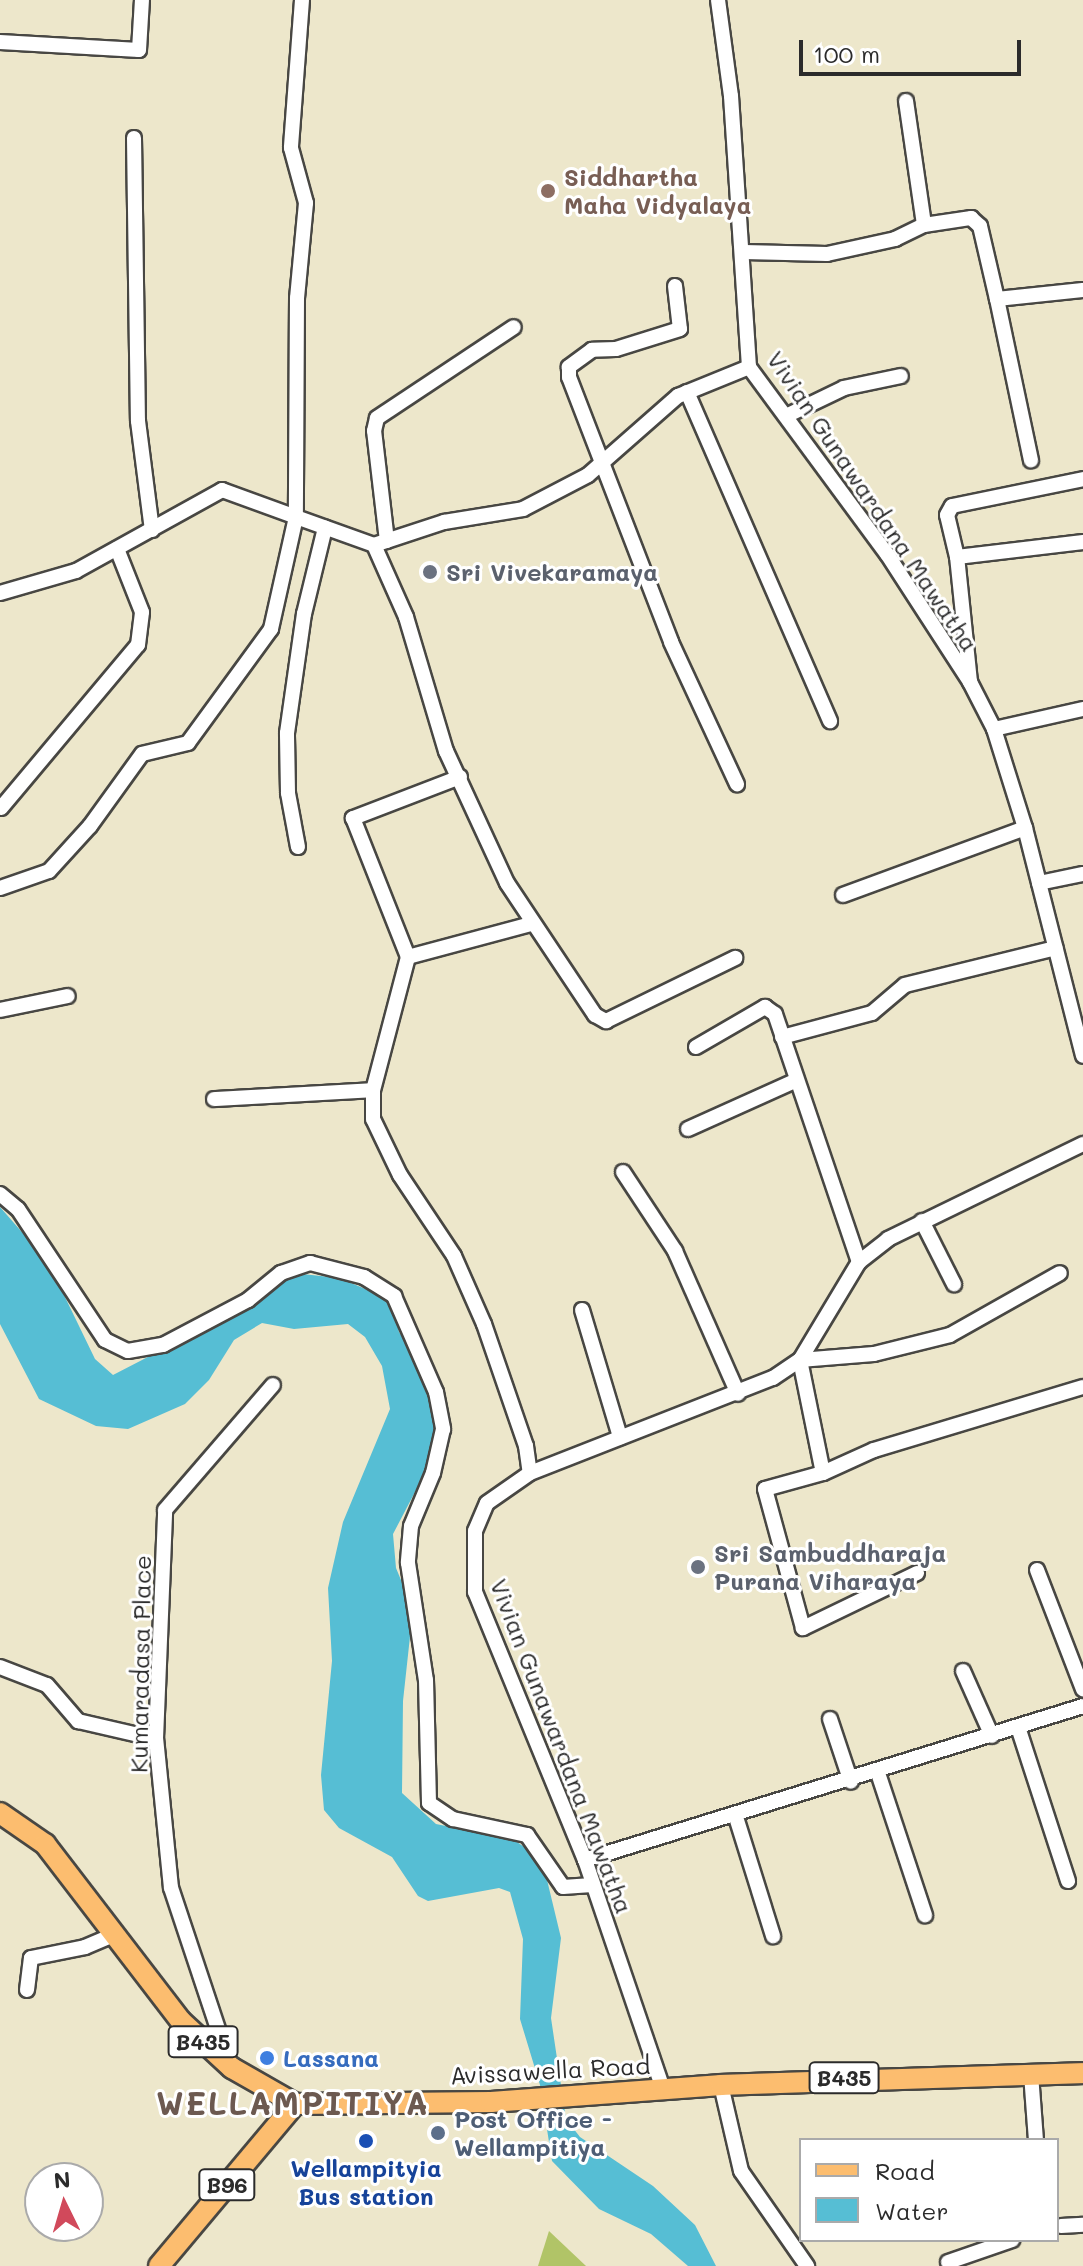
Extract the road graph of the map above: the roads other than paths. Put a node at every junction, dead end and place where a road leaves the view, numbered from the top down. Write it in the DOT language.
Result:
graph roads {
  1 [pos="142,0"];
  2 [pos="302,0"];
  3 [pos="718,0"];
  4 [pos="0,42"];
  5 [pos="906,101"];
  6 [pos="134,138"];
  7 [pos="924,225"];
  8 [pos="744,252"];
  9 [pos="675,286"];
  10 [pos="1083,290"];
  11 [pos="997,299"];
  12 [pos="514,327"];
  13 [pos="749,367"];
  14 [pos="901,376"];
  15 [pos="687,392"];
  16 [pos="788,415"];
  17 [pos="1031,460"];
  18 [pos="601,465"];
  19 [pos="1083,479"];
  20 [pos="296,517"];
  21 [pos="325,528"];
  22 [pos="152,530"];
  23 [pos="1083,542"];
  24 [pos="381,543"];
  25 [pos="117,549"];
  26 [pos="957,557"];
  27 [pos="0,593"];
  28 [pos="970,682"];
  29 [pos="1083,709"];
  30 [pos="830,721"];
  31 [pos="994,729"];
  32 [pos="460,777"];
  33 [pos="737,784"];
  34 [pos="1,808"];
  35 [pos="1025,828"];
  36 [pos="298,847"];
  37 [pos="1083,874"];
  38 [pos="1039,883"];
  39 [pos="0,888"];
  40 [pos="843,895"];
  41 [pos="531,924"];
  42 [pos="1056,948"];
  43 [pos="408,957"];
  44 [pos="735,958"];
  45 [pos="68,996"];
  46 [pos="1076,996"];
  47 [pos="0,1010"];
  48 [pos="782,1037"];
  49 [pos="696,1047"];
  50 [pos="1083,1056"];
  51 [pos="795,1081"];
  52 [pos="373,1090"];
  53 [pos="214,1099"];
  54 [pos="688,1129"];
  55 [pos="1083,1144"];
  56 [pos="623,1172"];
  57 [pos="0,1194"];
  58 [pos="922,1221"];
  59 [pos="859,1262"];
  60 [pos="1060,1273"];
  61 [pos="954,1284"];
  62 [pos="582,1310"];
  63 [pos="800,1360"];
  64 [pos="273,1385"];
  65 [pos="1083,1387"];
  66 [pos="738,1394"];
  67 [pos="620,1437"];
  68 [pos="530,1473"];
  69 [pos="823,1473"];
  70 [pos="1037,1570"];
  71 [pos="917,1573"];
  72 [pos="0,1667"];
  73 [pos="963,1671"];
  74 [pos="1083,1689"];
  75 [pos="1083,1706"];
  76 [pos="830,1719"];
  77 [pos="1018,1727"];
  78 [pos="992,1736"];
  79 [pos="156,1739"];
  80 [pos="878,1773"];
  81 [pos="851,1782"];
  82 [pos="0,1813"];
  83 [pos="736,1817"];
  84 [pos="585,1860"];
  85 [pos="1068,1881"];
  86 [pos="592,1885"];
  87 [pos="925,1915"];
  88 [pos="116,1934"];
  89 [pos="773,1936"];
  90 [pos="27,1990"];
  91 [pos="232,2068"];
  92 [pos="1083,2073"];
  93 [pos="1031,2074"];
  94 [pos="721,2085"];
  95 [pos="663,2089"];
  96 [pos="295,2104"];
  97 [pos="1036,2138"];
  98 [pos="1059,2222"];
  99 [pos="1083,2225"];
  100 [pos="1006,2242"];
  101 [pos="948,2262"];
  102 [pos="159,2266"];
  103 [pos="807,2266"];
  1 -- 4 [label="street"];
  2 -- 20 [label="street"];
  3 -- 8 [label="street, Vivian Gunawardana Mawatha"];
  5 -- 7 [label="street"];
  6 -- 22 [label="street"];
  7 -- 8 [label="street"];
  7 -- 11 [label="street"];
  8 -- 13 [label="street, Vivian Gunawardana Mawatha"];
  9 -- 18 [label="street"];
  10 -- 11 [label="street"];
  11 -- 17 [label="street"];
  12 -- 24 [label="street"];
  13 -- 15 [label="street"];
  13 -- 16 [label="street, Vivian Gunawardana Mawatha"];
  14 -- 16 [label="street"];
  15 -- 18 [label="street"];
  15 -- 30 [label="street"];
  16 -- 28 [label="street, Vivian Gunawardana Mawatha"];
  18 -- 24 [label="street"];
  18 -- 33 [label="street"];
  19 -- 26 [label="street"];
  20 -- 21 [label="street"];
  20 -- 22 [label="street"];
  20 -- 39 [label="street"];
  21 -- 24 [label="street"];
  21 -- 36 [label="street"];
  22 -- 25 [label="street"];
  23 -- 26 [label="street"];
  24 -- 32 [label="street"];
  25 -- 27 [label="street"];
  25 -- 34 [label="street"];
  26 -- 28 [label="street"];
  28 -- 31 [label="street, Vivian Gunawardana Mawatha"];
  29 -- 31 [label="street"];
  31 -- 35 [label="street, Vivian Gunawardana Mawatha"];
  32 -- 41 [label="street"];
  32 -- 43 [label="street"];
  35 -- 38 [label="street, Vivian Gunawardana Mawatha"];
  35 -- 40 [label="street"];
  37 -- 38 [label="street"];
  38 -- 42 [label="street, Vivian Gunawardana Mawatha"];
  41 -- 43 [label="street"];
  41 -- 44 [label="street"];
  42 -- 46 [label="street, Vivian Gunawardana Mawatha"];
  42 -- 48 [label="street"];
  43 -- 52 [label="street"];
  45 -- 47 [label="street"];
  46 -- 50 [label="street, Vivian Gunawardana Mawatha"];
  48 -- 49 [label="street"];
  48 -- 51 [label="street"];
  51 -- 54 [label="street"];
  51 -- 59 [label="street"];
  52 -- 53 [label="street"];
  52 -- 68 [label="street"];
  55 -- 58 [label="street"];
  56 -- 66 [label="street"];
  57 -- 86 [label="street"];
  58 -- 59 [label="street"];
  58 -- 61 [label="street"];
  59 -- 63 [label="street"];
  60 -- 63 [label="street"];
  62 -- 67 [label="street"];
  63 -- 66 [label="street, Vivian Gunawardana Mawatha"];
  63 -- 69 [label="street"];
  64 -- 79 [label="street, Kumaradasa Place"];
  65 -- 69 [label="street"];
  66 -- 67 [label="street, Vivian Gunawardana Mawatha"];
  67 -- 68 [label="street, Vivian Gunawardana Mawatha"];
  68 -- 84 [label="street, Vivian Gunawardana Mawatha"];
  69 -- 71 [label="street"];
  70 -- 74 [label="street"];
  72 -- 79 [label="street"];
  73 -- 78 [label="street"];
  75 -- 77 [label="street"];
  76 -- 81 [label="street"];
  77 -- 78 [label="street"];
  77 -- 85 [label="street"];
  78 -- 80 [label="street"];
  79 -- 91 [label="street, Kumaradasa Place"];
  80 -- 81 [label="street"];
  80 -- 87 [label="street"];
  81 -- 83 [label="street"];
  82 -- 88 [label="main road, B435"];
  83 -- 84 [label="street"];
  83 -- 89 [label="street"];
  84 -- 86 [label="street, Vivian Gunawardana Mawatha"];
  86 -- 95 [label="street, Vivian Gunawardana Mawatha"];
  88 -- 90 [label="street"];
  88 -- 91 [label="main road, B435"];
  91 -- 96 [label="main road, B435"];
  92 -- 93 [label="main road, Avissawella Road / B435"];
  93 -- 94 [label="main road, Avissawella Road / B435"];
  93 -- 97 [label="street"];
  94 -- 95 [label="main road, Avissawella Road / B435"];
  94 -- 103 [label="street"];
  95 -- 96 [label="main road, Avissawella Road / B435"];
  96 -- 102 [label="main road, B96"];
  98 -- 99 [label="street"];
  100 -- 101 [label="street"];
}
